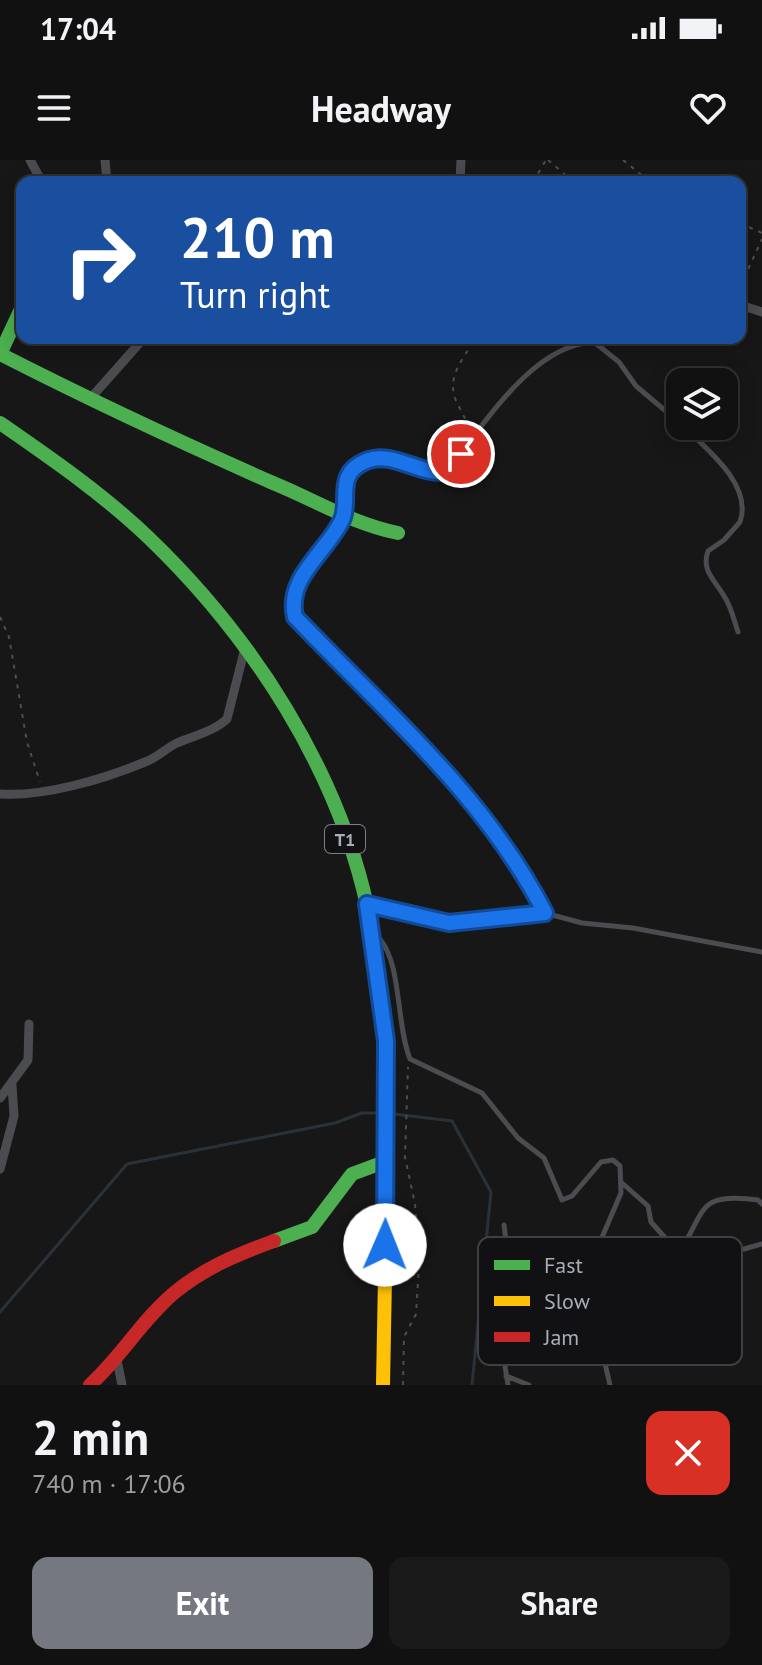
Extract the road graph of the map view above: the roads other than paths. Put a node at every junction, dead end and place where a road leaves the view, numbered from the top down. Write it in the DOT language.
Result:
graph roads {
  1 [pos="16,320"];
  2 [pos="139,344"];
  3 [pos="578,344"];
  4 [pos="597,344"];
  5 [pos="89,400"];
  6 [pos="666,411"];
  7 [pos="0,423"];
  8 [pos="697,440"];
  9 [pos="343,517"];
  10 [pos="398,533"];
  11 [pos="738,632"];
  12 [pos="245,647"];
  13 [pos="0,794"];
  14 [pos="367,904"];
  15 [pos="545,913"];
  16 [pos="373,934"];
  17 [pos="762,952"];
  18 [pos="29,1024"];
  19 [pos="12,1085"];
  20 [pos="0,1098"];
  21 [pos="387,1161"];
  22 [pos="0,1169"];
  23 [pos="622,1183"];
  24 [pos="762,1204"];
  25 [pos="504,1225"];
  26 [pos="506,1237"];
  27 [pos="603,1237"];
  28 [pos="664,1237"];
  29 [pos="690,1237"];
  30 [pos="762,1244"];
  31 [pos="744,1249"];
  32 [pos="117,1360"];
  33 [pos="504,1365"];
  34 [pos="605,1365"];
  35 [pos="506,1376"];
  36 [pos="90,1385"];
  37 [pos="122,1385"];
  38 [pos="383,1385"];
  39 [pos="508,1385"];
  40 [pos="529,1385"];
  41 [pos="610,1385"];
  1 -- 5 [label="main road"];
  2 -- 5 [label="street"];
  3 -- 9 [label="lane"];
  4 -- 6 [label="lane"];
  5 -- 9 [label="main road"];
  7 -- 12 [label="main road, T1"];
  8 -- 11 [label="lane"];
  9 -- 10 [label="main road"];
  9 -- 15 [label="lane"];
  12 -- 13 [label="street"];
  12 -- 14 [label="main road, T1"];
  14 -- 15 [label="lane"];
  14 -- 16 [label="main road, T1"];
  15 -- 17 [label="lane"];
  16 -- 21 [label="main road, T1"];
  16 -- 23 [label="lane"];
  18 -- 19 [label="street"];
  19 -- 20 [label="street"];
  19 -- 22 [label="street"];
  21 -- 32 [label="main road"];
  21 -- 38 [label="main road, T1"];
  23 -- 27 [label="lane"];
  23 -- 28 [label="lane"];
  24 -- 29 [label="lane"];
  25 -- 26 [label="lane"];
  30 -- 31 [label="lane"];
  32 -- 36 [label="main road"];
  32 -- 37 [label="street"];
  33 -- 35 [label="lane"];
  34 -- 41 [label="lane"];
  35 -- 39 [label="lane"];
  35 -- 40 [label="lane"];
}
